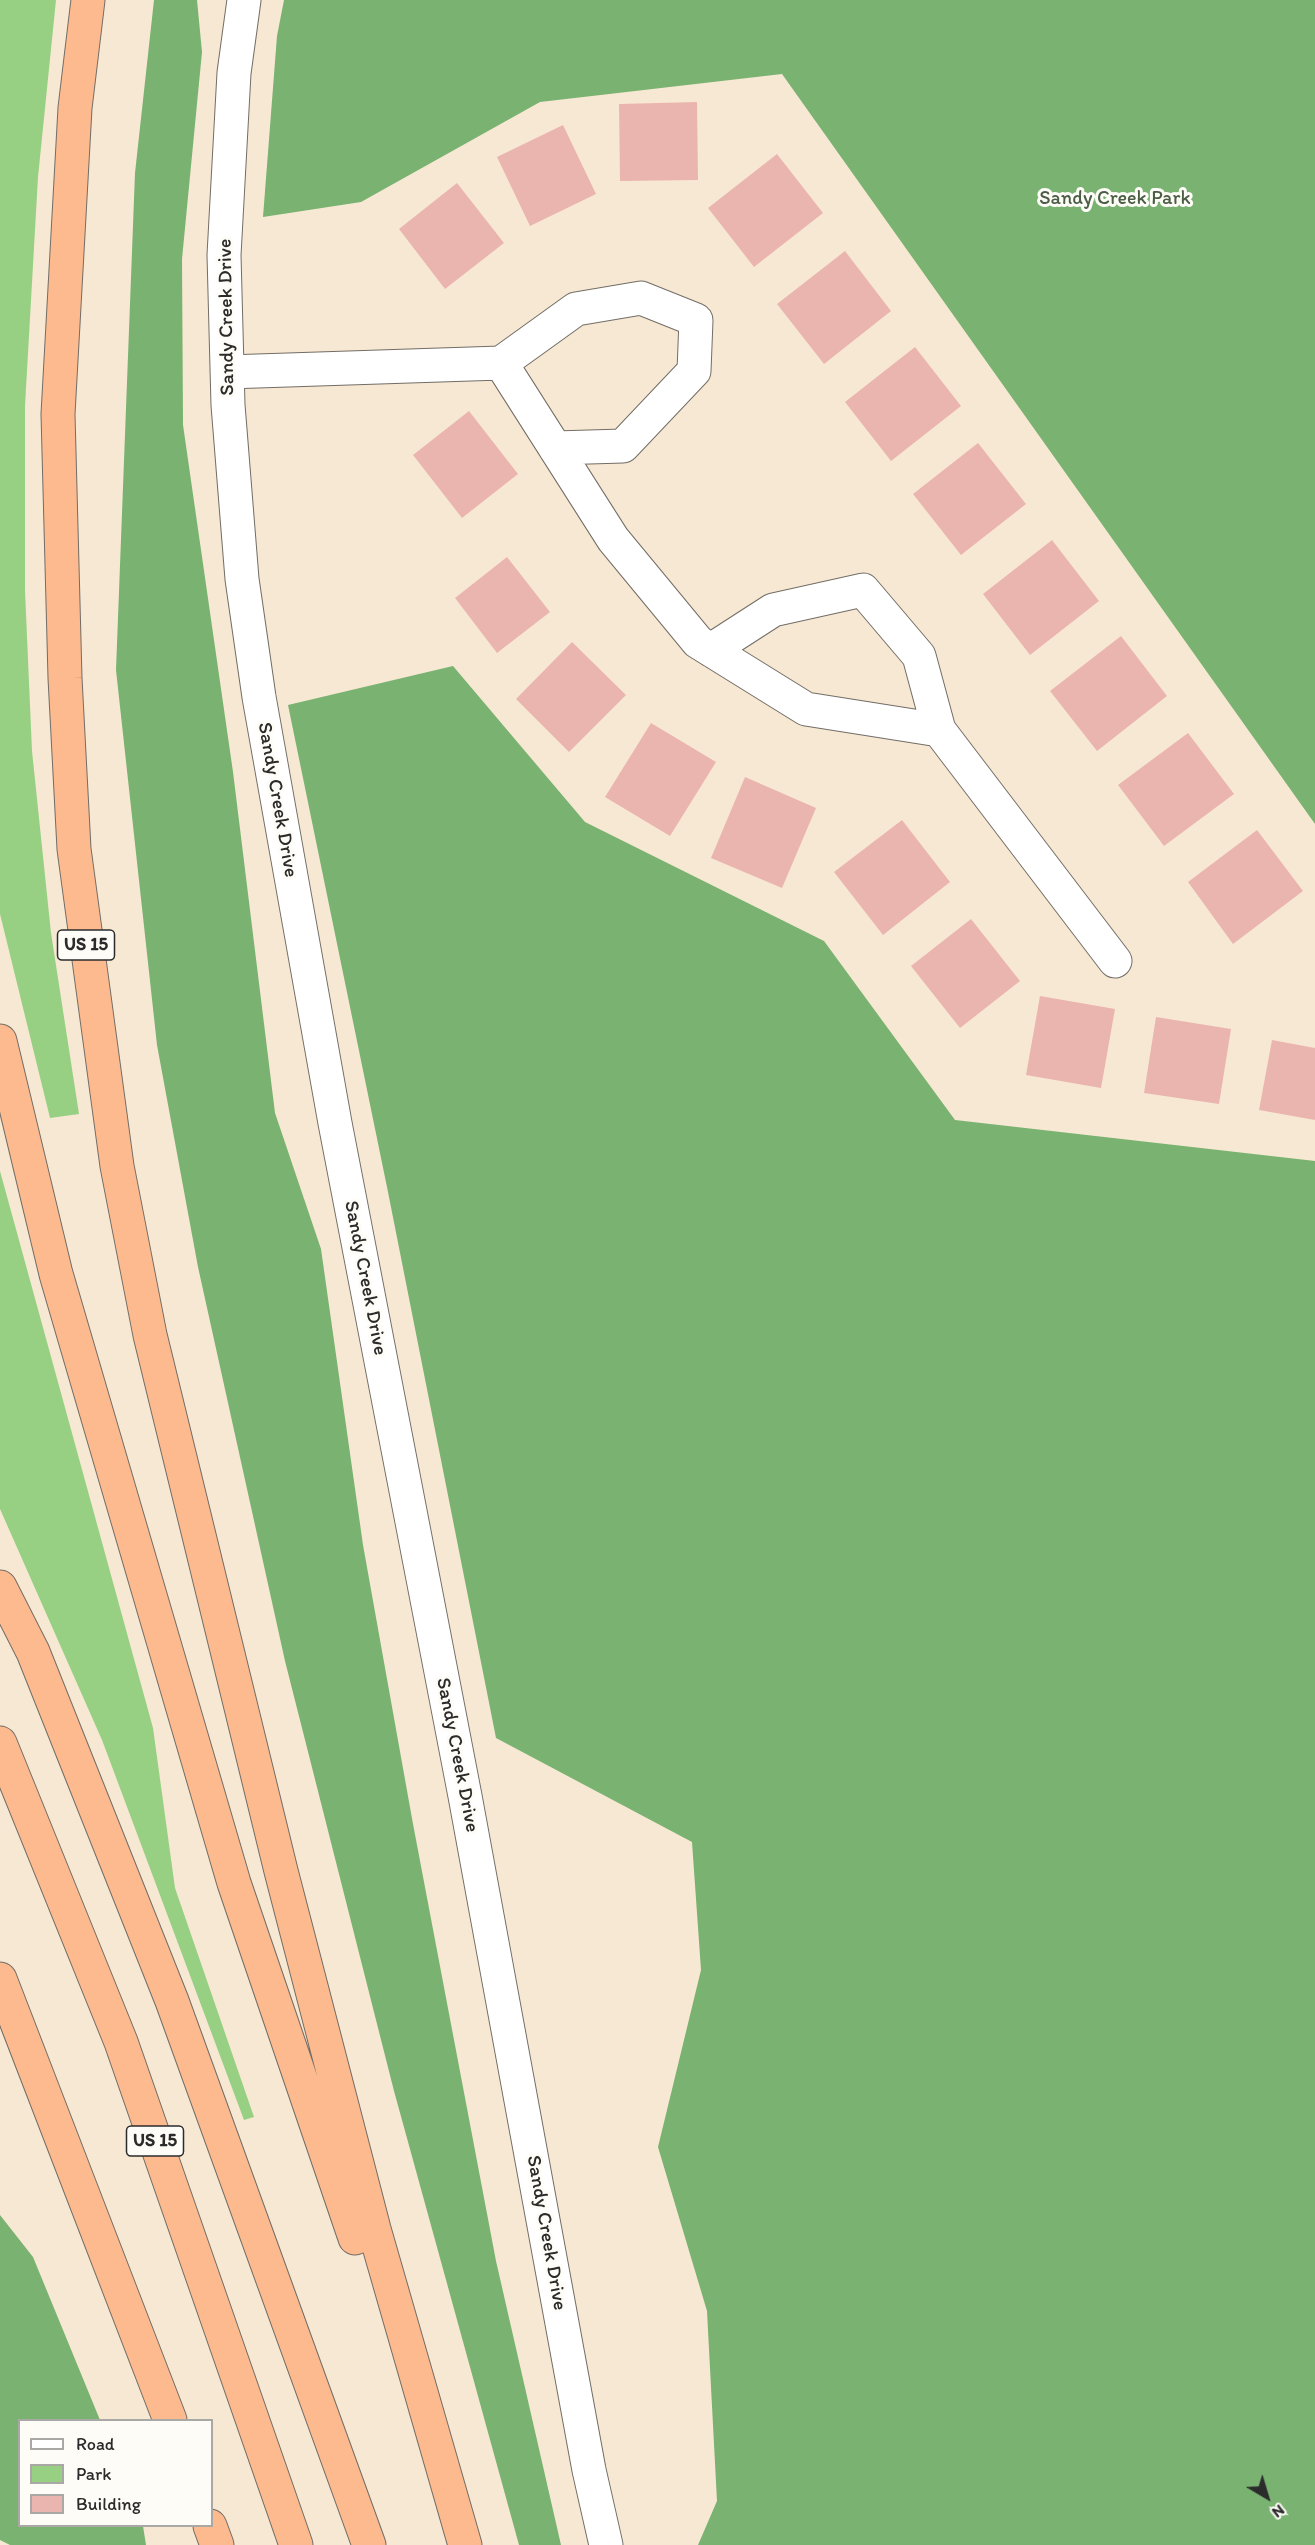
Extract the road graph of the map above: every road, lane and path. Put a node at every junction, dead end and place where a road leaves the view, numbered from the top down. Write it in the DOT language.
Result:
graph roads {
  1 [pos="88,0"];
  2 [pos="244,0"];
  3 [pos="501,363"];
  4 [pos="227,372"];
  5 [pos="555,448"];
  6 [pos="711,650"];
  7 [pos="939,730"];
  8 [pos="1115,961"];
  9 [pos="0,1041"];
  10 [pos="0,1587"];
  11 [pos="0,1743"];
  12 [pos="0,1979"];
  13 [pos="169,2419"];
  14 [pos="210,2527"];
  15 [pos="217,2545"];
  16 [pos="296,2545"];
  17 [pos="369,2545"];
  18 [pos="456,2545"];
  19 [pos="465,2545"];
  20 [pos="606,2545"];
  1 -- 19 [label="highway, US 15"];
  2 -- 4 [label="street, Sandy Creek Drive"];
  3 -- 4 [label="street"];
  3 -- 5 [label="street"];
  3 -- 5 [label="street"];
  4 -- 20 [label="street, Sandy Creek Drive"];
  5 -- 6 [label="street"];
  6 -- 7 [label="street"];
  6 -- 7 [label="street"];
  7 -- 8 [label="street"];
  9 -- 18 [label="highway"];
  10 -- 17 [label="highway"];
  11 -- 16 [label="highway, US 15"];
  12 -- 13 [label="highway"];
  14 -- 15 [label="highway"];
}
